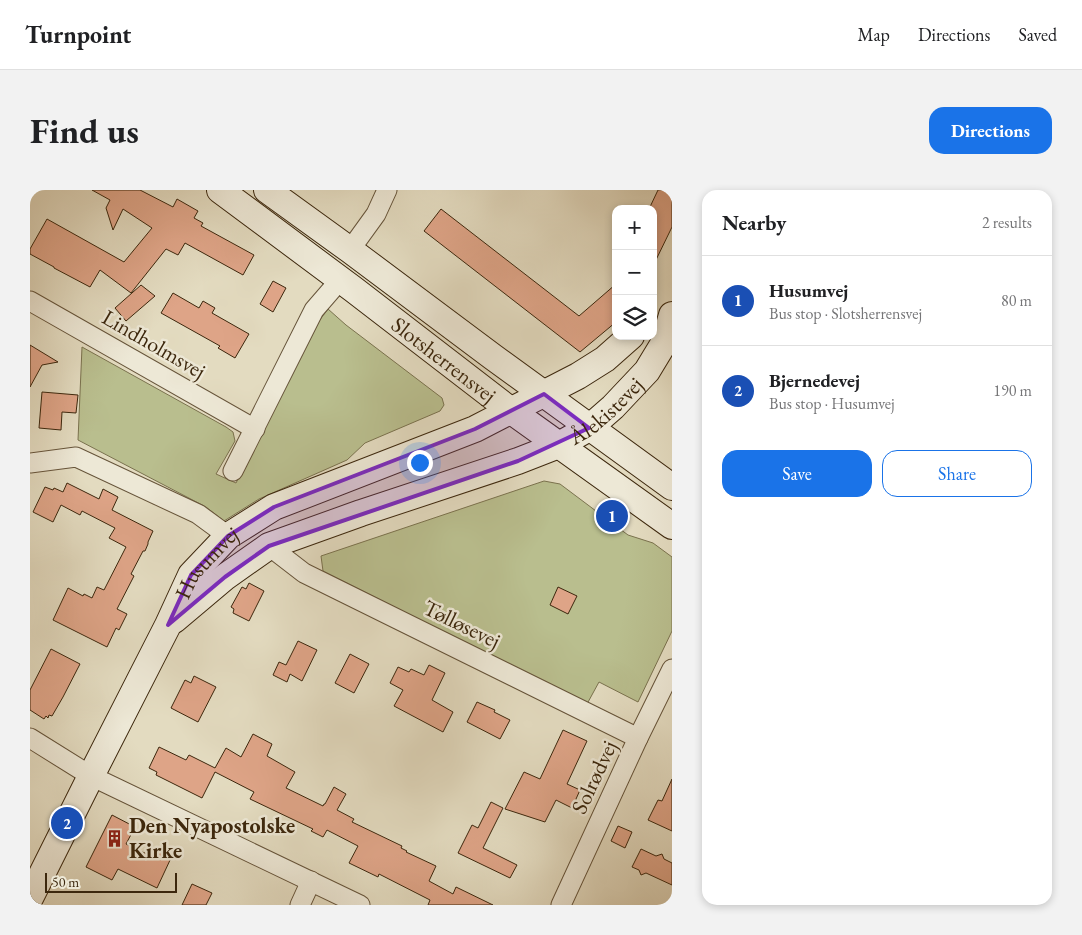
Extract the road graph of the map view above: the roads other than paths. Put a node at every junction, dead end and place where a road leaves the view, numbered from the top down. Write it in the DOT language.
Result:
graph roads {
  1 [pos="220,190"];
  2 [pos="267,190"];
  3 [pos="387,190"];
  4 [pos="350,250"];
  5 [pos="340,280"];
  6 [pos="30,301"];
  7 [pos="672,304"];
  8 [pos="657,315"];
  9 [pos="672,315"];
  10 [pos="626,340"];
  11 [pos="544,394"];
  12 [pos="510,410"];
  13 [pos="589,428"];
  14 [pos="255,429"];
  15 [pos="559,445"];
  16 [pos="30,463"];
  17 [pos="233,471"];
  18 [pos="672,487"];
  19 [pos="672,526"];
  20 [pos="228,536"];
  21 [pos="269,546"];
  22 [pos="168,625"];
  23 [pos="672,669"];
  24 [pos="30,738"];
  25 [pos="638,738"];
  26 [pos="91,776"];
  27 [pos="311,881"];
  28 [pos="30,898"];
  29 [pos="300,905"];
  30 [pos="360,905"];
  31 [pos="561,905"];
  1 -- 5 [label="street, Slotsherrensvej"];
  2 -- 4 [label="street, Slotsherrensvej"];
  3 -- 4 [label="street"];
  4 -- 11 [label="street, Slotsherrensvej"];
  5 -- 12 [label="street, Slotsherrensvej"];
  5 -- 14 [label="street"];
  6 -- 14 [label="street, Lindholmsvej"];
  7 -- 8 [label="street"];
  9 -- 13 [label="street, Ålekistevej"];
  10 -- 11 [label="street, Ålekistevej"];
  11 -- 12 [label="street, Ålekistevej"];
  11 -- 13 [label="street, Slotsherrensvej"];
  12 -- 15 [label="street, Slotsherrensvej"];
  12 -- 20 [label="street, Husumvej"];
  13 -- 15 [label="street, Ålekistevej"];
  13 -- 18 [label="street, Slotsherrensvej"];
  14 -- 17 [label="street"];
  15 -- 19 [label="street, Slotsherrensvej"];
  15 -- 21 [label="street, Husumvej"];
  16 -- 20 [label="street"];
  20 -- 22 [label="street, Husumvej"];
  21 -- 22 [label="street, Husumvej"];
  21 -- 25 [label="street, Tølløsevej"];
  22 -- 26 [label="street, Husumvej"];
  23 -- 25 [label="street, Solrødvej"];
  24 -- 26 [label="street"];
  25 -- 31 [label="street, Solrødvej"];
  26 -- 27 [label="street"];
  26 -- 28 [label="street, Husumvej"];
  27 -- 29 [label="street"];
  27 -- 30 [label="street"];
}
